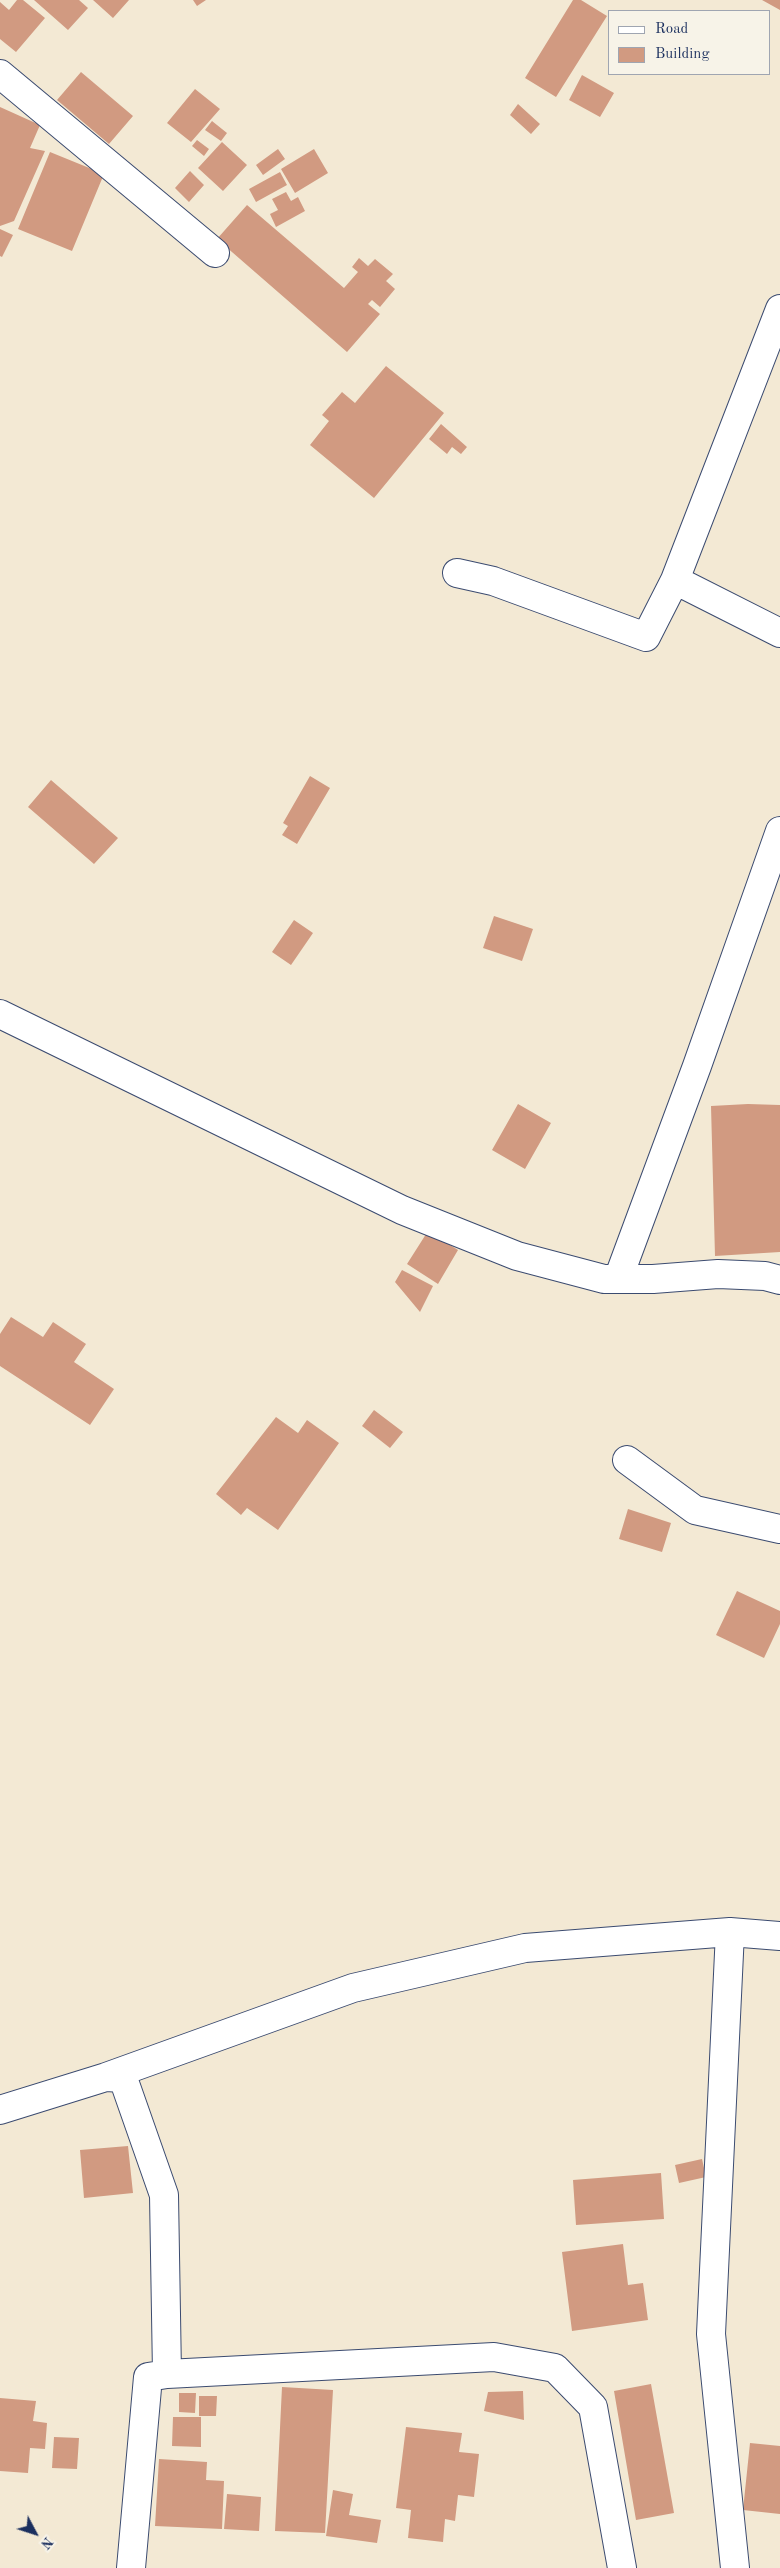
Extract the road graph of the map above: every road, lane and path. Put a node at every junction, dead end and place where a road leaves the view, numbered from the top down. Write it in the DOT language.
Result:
graph roads {
  1 [pos="0,74"];
  2 [pos="215,253"];
  3 [pos="780,309"];
  4 [pos="457,574"];
  5 [pos="675,580"];
  6 [pos="780,633"];
  7 [pos="780,831"];
  8 [pos="0,1014"];
  9 [pos="618,1278"];
  10 [pos="780,1280"];
  11 [pos="627,1460"];
  12 [pos="780,1529"];
  13 [pos="730,1932"];
  14 [pos="780,1936"];
  15 [pos="106,2077"];
  16 [pos="0,2110"];
  17 [pos="167,2374"];
  18 [pos="131,2568"];
  19 [pos="622,2568"];
  20 [pos="735,2568"];
  1 -- 2 [label="street"];
  3 -- 5 [label="street"];
  4 -- 5 [label="street"];
  5 -- 6 [label="street"];
  7 -- 9 [label="street"];
  8 -- 9 [label="street"];
  9 -- 10 [label="street"];
  11 -- 12 [label="street"];
  13 -- 14 [label="street"];
  13 -- 15 [label="street"];
  13 -- 20 [label="street"];
  15 -- 16 [label="street"];
  15 -- 17 [label="street"];
  17 -- 18 [label="street"];
  17 -- 19 [label="street"];
}
